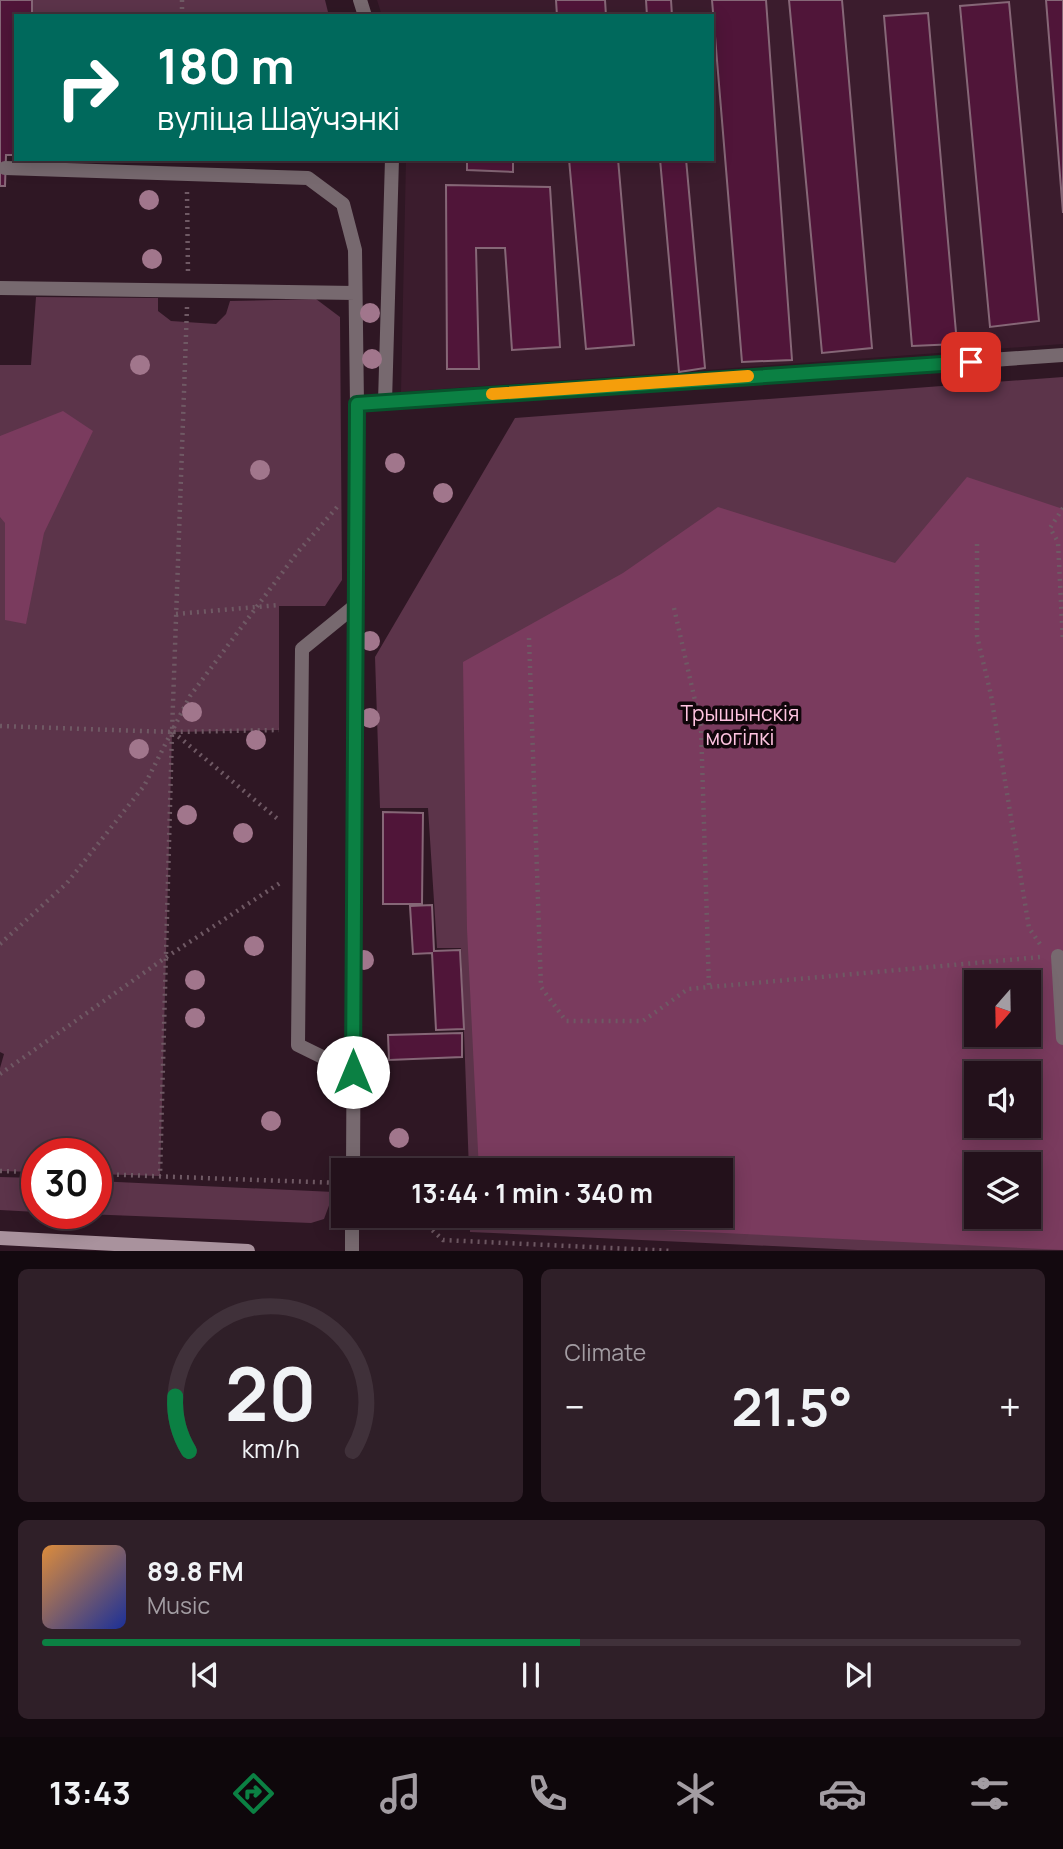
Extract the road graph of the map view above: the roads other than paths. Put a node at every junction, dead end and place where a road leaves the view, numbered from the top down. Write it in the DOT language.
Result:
graph roads {
  1 [pos="392,161"];
  2 [pos="5,168"];
  3 [pos="0,288"];
  4 [pos="355,293"];
  5 [pos="1063,355"];
  6 [pos="384,402"];
  7 [pos="357,404"];
  8 [pos="356,605"];
  9 [pos="1058,956"];
  10 [pos="1063,1038"];
  11 [pos="353,1072"];
  12 [pos="353,1158"];
  13 [pos="352,1228"];
  14 [pos="0,1238"];
  15 [pos="248,1251"];
  16 [pos="352,1251"];
  1 -- 6 [label="street"];
  2 -- 4 [label="street"];
  3 -- 4 [label="street"];
  4 -- 7 [label="street"];
  5 -- 6 [label="street"];
  6 -- 7 [label="street"];
  7 -- 8 [label="street"];
  8 -- 11 [label="street"];
  8 -- 11 [label="street"];
  9 -- 10 [label="street"];
  11 -- 12 [label="street"];
  13 -- 16 [label="street"];
  14 -- 15 [label="street"];
}
